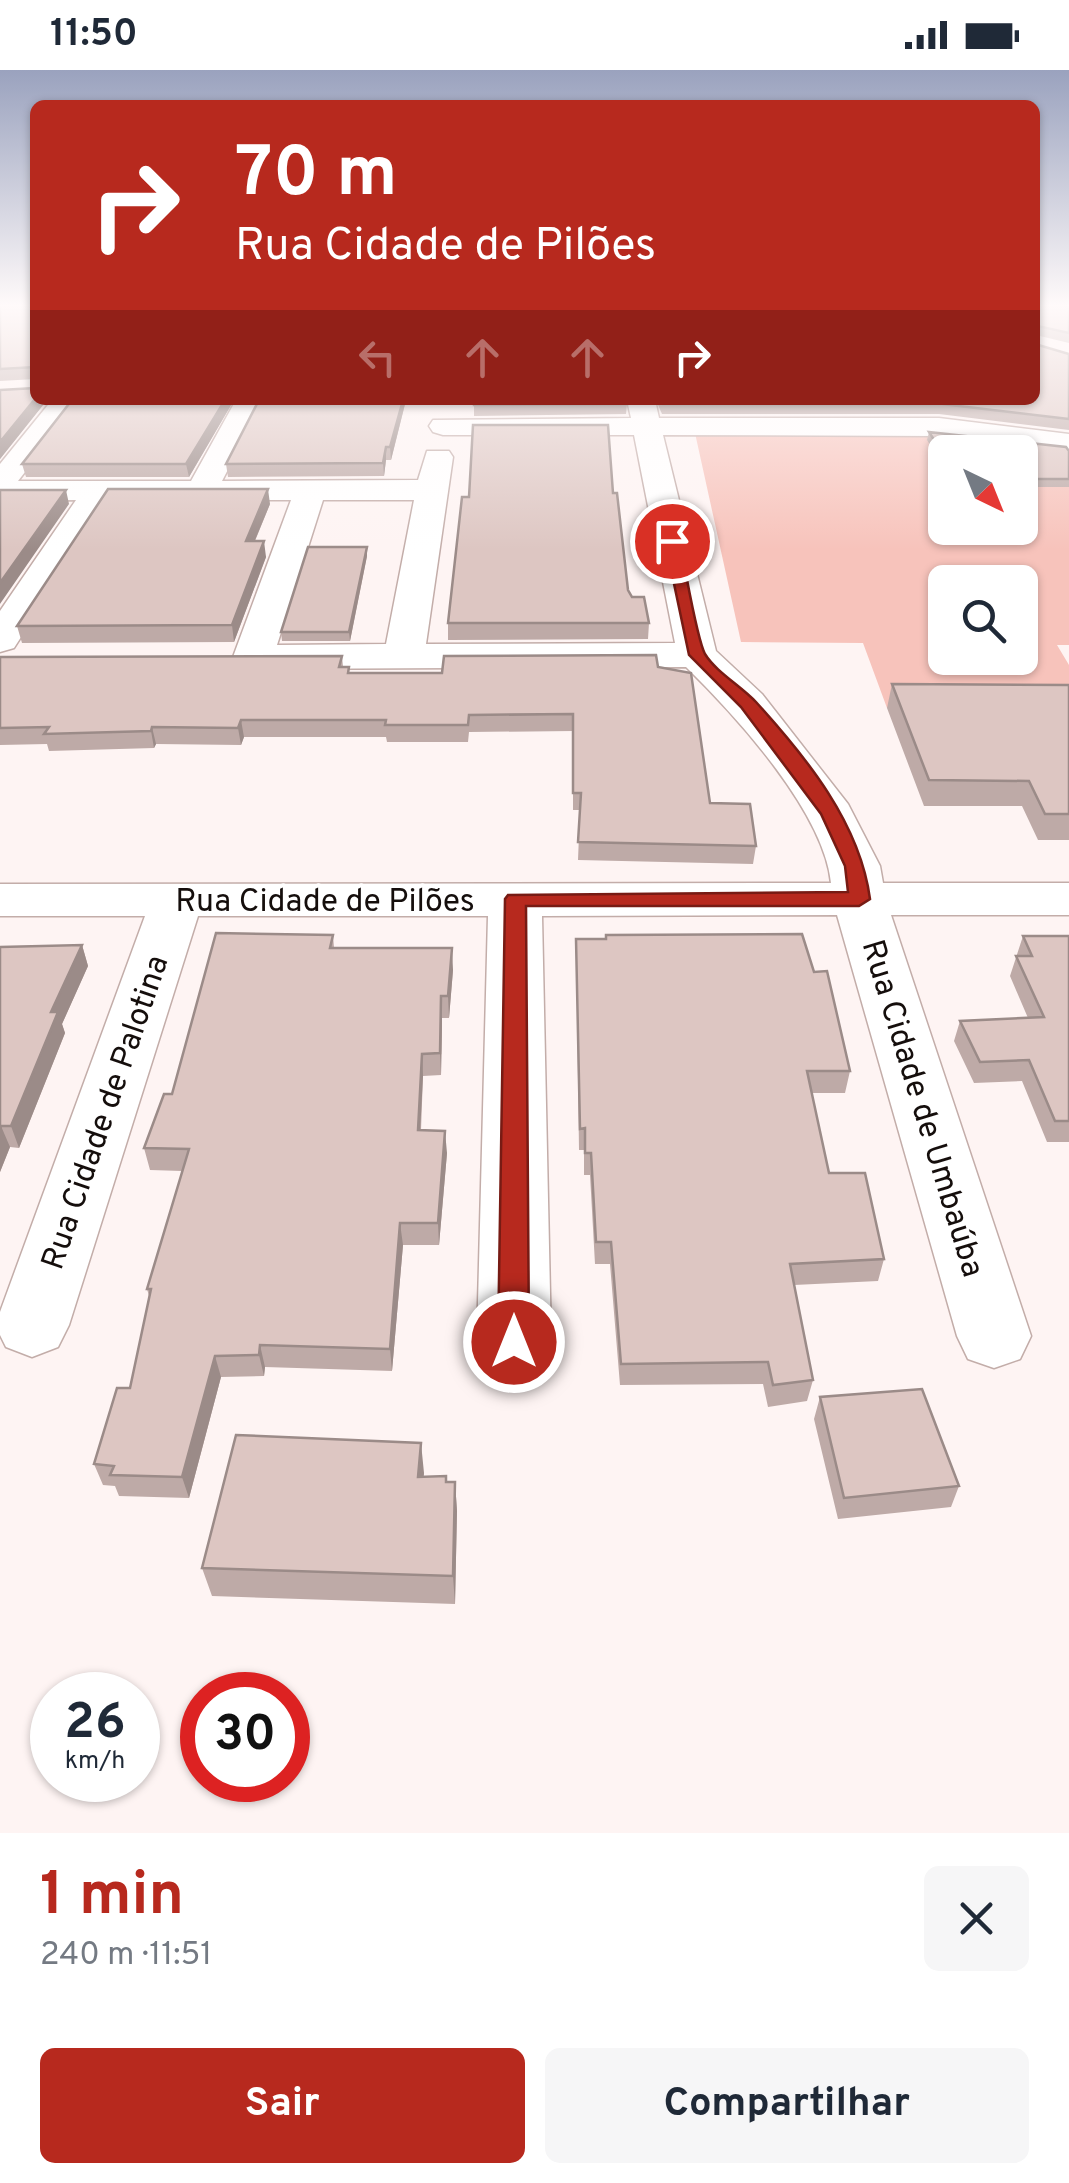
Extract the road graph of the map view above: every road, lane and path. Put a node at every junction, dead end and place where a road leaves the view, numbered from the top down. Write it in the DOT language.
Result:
graph roads {
  1 [pos="63,405"];
  2 [pos="247,405"];
  3 [pos="445,413"];
  4 [pos="644,413"];
  5 [pos="825,413"];
  6 [pos="1069,443"];
  7 [pos="0,487"];
  8 [pos="201,490"];
  9 [pos="310,490"];
  10 [pos="432,490"];
  11 [pos="99,491"];
  12 [pos="0,640"];
  13 [pos="697,655"];
  14 [pos="404,656"];
  15 [pos="516,899"];
  16 [pos="859,899"];
  17 [pos="1069,899"];
  18 [pos="0,900"];
  19 [pos="177,900"];
  20 [pos="32,1325"];
  21 [pos="994,1336"];
  22 [pos="514,1342"];
  1 -- 7 [label="street"];
  2 -- 8 [label="street"];
  3 -- 4 [label="street"];
  3 -- 10 [label="street"];
  4 -- 5 [label="street"];
  4 -- 13 [label="street"];
  5 -- 6 [label="street"];
  7 -- 11 [label="street"];
  8 -- 9 [label="street"];
  8 -- 11 [label="street"];
  9 -- 10 [label="street"];
  9 -- 14 [label="street"];
  10 -- 14 [label="street"];
  11 -- 12 [label="street"];
  13 -- 14 [label="street"];
  13 -- 16 [label="street, Rua Cidade de Umbaúba"];
  15 -- 16 [label="street, Rua Cidade de Pilões"];
  15 -- 19 [label="street, Rua Cidade de Pilões"];
  15 -- 22 [label="street"];
  16 -- 17 [label="street, Rua Cidade de Pilões"];
  16 -- 21 [label="street, Rua Cidade de Umbaúba"];
  18 -- 19 [label="street, Rua Cidade de Pilões"];
  19 -- 20 [label="street, Rua Cidade de Palotina"];
}
